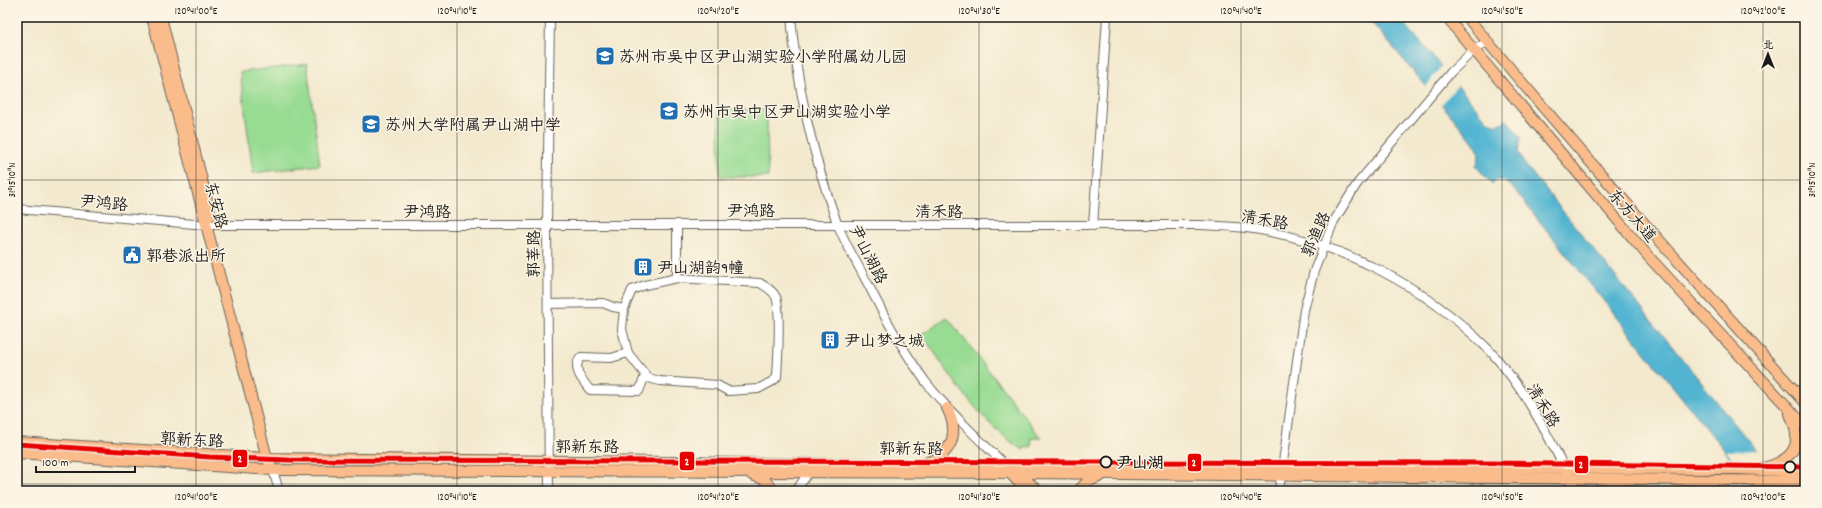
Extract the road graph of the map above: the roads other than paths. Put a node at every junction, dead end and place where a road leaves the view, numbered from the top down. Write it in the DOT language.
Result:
graph roads {
  1 [pos="152,17"];
  2 [pos="161,17"];
  3 [pos="550,17"];
  4 [pos="791,17"];
  5 [pos="1107,17"];
  6 [pos="1446,17"];
  7 [pos="1467,17"];
  8 [pos="1487,42"];
  9 [pos="1474,50"];
  10 [pos="17,209"];
  11 [pos="547,224"];
  12 [pos="677,224"];
  13 [pos="838,224"];
  14 [pos="210,225"];
  15 [pos="1093,226"];
  16 [pos="1324,245"];
  17 [pos="677,278"];
  18 [pos="548,304"];
  19 [pos="624,309"];
  20 [pos="628,353"];
  21 [pos="645,376"];
  22 [pos="1805,402"];
  23 [pos="1785,406"];
  24 [pos="947,408"];
  25 [pos="1805,426"];
  26 [pos="17,442"];
  27 [pos="17,453"];
  28 [pos="270,458"];
  29 [pos="924,463"];
  30 [pos="549,466"];
  31 [pos="808,468"];
  32 [pos="1565,468"];
  33 [pos="1773,468"];
  34 [pos="1006,469"];
  35 [pos="274,470"];
  36 [pos="742,472"];
  37 [pos="1281,472"];
  38 [pos="1805,472"];
  39 [pos="1020,473"];
  40 [pos="1106,474"];
  41 [pos="1569,479"];
  42 [pos="1805,480"];
  43 [pos="279,491"];
  44 [pos="549,491"];
  45 [pos="774,491"];
  46 [pos="796,491"];
  47 [pos="1027,491"];
  48 [pos="1038,491"];
  49 [pos="1078,491"];
  50 [pos="1279,491"];
  51 [pos="1575,491"];
  1 -- 14 [label="main road, 东安路"];
  2 -- 14 [label="main road, 东安路"];
  3 -- 11 [label="street, 郭莘路"];
  4 -- 13 [label="street, 尹山湖路"];
  5 -- 15 [label="street"];
  6 -- 9 [label="main road, 东方大道"];
  7 -- 8 [label="main road, 东方大道"];
  8 -- 9 [label="street, 郭渔路"];
  8 -- 22 [label="main road, 东方大道"];
  9 -- 16 [label="street, 郭渔路"];
  9 -- 23 [label="main road, 东方大道"];
  10 -- 14 [label="street, 尹鸿路"];
  11 -- 12 [label="street, 尹鸿路"];
  11 -- 14 [label="street, 尹鸿路"];
  11 -- 18 [label="street, 郭莘路"];
  12 -- 13 [label="street, 尹鸿路"];
  12 -- 17 [label="street"];
  13 -- 15 [label="street, 清禾路"];
  13 -- 24 [label="street, 尹山湖路"];
  14 -- 28 [label="main road, 东安路"];
  15 -- 16 [label="street, 清禾路"];
  16 -- 32 [label="street, 清禾路"];
  16 -- 37 [label="street, 郭渔路"];
  17 -- 19 [label="street"];
  17 -- 21 [label="street"];
  18 -- 19 [label="street"];
  18 -- 30 [label="street, 郭莘路"];
  19 -- 20 [label="street"];
  20 -- 21 [label="street"];
  20 -- 21 [label="street"];
  23 -- 25 [label="main road, 东方大道"];
  23 -- 33 [label="main road"];
  24 -- 29 [label="main road"];
  24 -- 34 [label="street, 尹山湖路"];
  26 -- 28 [label="main road, 郭新东路"];
  27 -- 35 [label="main road, 郭新东路"];
  28 -- 30 [label="main road, 郭新东路"];
  28 -- 35 [label="main road, 东安路"];
  29 -- 31 [label="main road, 郭新东路"];
  29 -- 34 [label="main road, 郭新东路"];
  30 -- 31 [label="main road, 郭新东路"];
  30 -- 35 [label="main road, 郭新东路"];
  30 -- 36 [label="main road, 郭新东路"];
  30 -- 44 [label="street, 郭莘路"];
  31 -- 34 [label="main road, 郭新东路"];
  31 -- 36 [label="main road, 郭新东路"];
  31 -- 46 [label="street"];
  32 -- 33 [label="main road, 郭新东路"];
  32 -- 37 [label="main road, 郭新东路"];
  32 -- 41 [label="street, 清禾路"];
  33 -- 38 [label="main road"];
  34 -- 37 [label="main road, 郭新东路"];
  34 -- 39 [label="main road, 尹山湖路"];
  34 -- 47 [label="main road, 尹山湖路"];
  35 -- 43 [label="street, 东安路"];
  36 -- 45 [label="main road"];
  37 -- 40 [label="main road, 郭新东路"];
  37 -- 41 [label="main road, 郭新东路"];
  37 -- 50 [label="street, 郭渔路"];
  39 -- 40 [label="main road, 郭新东路"];
  39 -- 48 [label="main road, 尹山湖路"];
  40 -- 49 [label="main road"];
  41 -- 42 [label="main road, 郭新东路"];
  41 -- 51 [label="street, 清禾路"];
}
